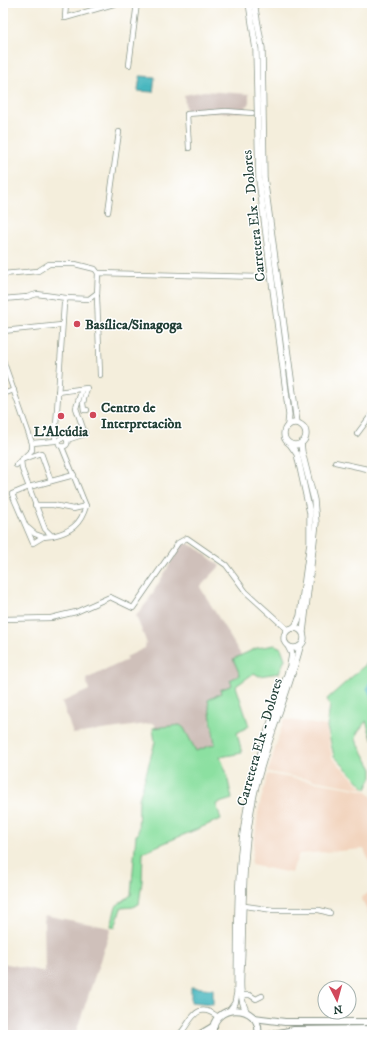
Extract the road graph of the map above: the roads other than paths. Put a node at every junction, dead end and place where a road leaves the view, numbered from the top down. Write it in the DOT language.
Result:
graph roads {
  1 [pos="66,3"];
  2 [pos="117,3"];
  3 [pos="137,3"];
  4 [pos="249,3"];
  5 [pos="254,3"];
  6 [pos="128,65"];
  7 [pos="252,113"];
  8 [pos="119,132"];
  9 [pos="189,148"];
  10 [pos="108,212"];
  11 [pos="98,273"];
  12 [pos="3,274"];
  13 [pos="266,278"];
  14 [pos="97,295"];
  15 [pos="66,298"];
  16 [pos="3,299"];
  17 [pos="62,325"];
  18 [pos="3,331"];
  19 [pos="3,360"];
  20 [pos="100,375"];
  21 [pos="82,389"];
  22 [pos="14,390"];
  23 [pos="58,392"];
  24 [pos="3,394"];
  25 [pos="87,410"];
  26 [pos="372,414"];
  27 [pos="297,423"];
  28 [pos="288,425"];
  29 [pos="357,434"];
  30 [pos="67,440"];
  31 [pos="57,441"];
  32 [pos="32,443"];
  33 [pos="301,443"];
  34 [pos="290,444"];
  35 [pos="62,447"];
  36 [pos="21,460"];
  37 [pos="335,462"];
  38 [pos="16,465"];
  39 [pos="372,470"];
  40 [pos="74,475"];
  41 [pos="51,481"];
  42 [pos="29,487"];
  43 [pos="35,504"];
  44 [pos="86,506"];
  45 [pos="26,525"];
  46 [pos="52,536"];
  47 [pos="43,537"];
  48 [pos="3,619"];
  49 [pos="290,629"];
  50 [pos="302,632"];
  51 [pos="300,647"];
  52 [pos="289,648"];
  53 [pos="245,906"];
  54 [pos="330,913"];
  55 [pos="241,995"];
  56 [pos="262,996"];
  57 [pos="230,1010"];
  58 [pos="246,1011"];
  59 [pos="218,1017"];
  60 [pos="254,1018"];
  61 [pos="372,1022"];
  62 [pos="214,1026"];
  63 [pos="372,1029"];
  64 [pos="179,1035"];
  65 [pos="199,1035"];
  66 [pos="213,1035"];
  67 [pos="258,1035"];
  68 [pos="269,1035"];
  1 -- 2 [label="street"];
  3 -- 6 [label="street"];
  4 -- 28 [label="main road, Carretera Elx - Dolores"];
  5 -- 27 [label="main road, Carretera Elx - Dolores"];
  7 -- 9 [label="street"];
  8 -- 10 [label="street"];
  11 -- 12 [label="street"];
  11 -- 13 [label="street"];
  11 -- 14 [label="street"];
  14 -- 15 [label="street"];
  14 -- 20 [label="street"];
  15 -- 16 [label="street"];
  15 -- 17 [label="street"];
  17 -- 18 [label="street"];
  17 -- 23 [label="street"];
  19 -- 22 [label="street"];
  21 -- 23 [label="street"];
  21 -- 25 [label="street"];
  21 -- 30 [label="street"];
  22 -- 24 [label="street"];
  22 -- 32 [label="street"];
  23 -- 31 [label="street"];
  26 -- 29 [label="street"];
  27 -- 28 [label="main road"];
  27 -- 33 [label="main road"];
  28 -- 34 [label="main road"];
  30 -- 31 [label="street"];
  30 -- 35 [label="street"];
  31 -- 32 [label="street"];
  31 -- 35 [label="street"];
  32 -- 36 [label="street"];
  33 -- 34 [label="main road"];
  33 -- 50 [label="main road"];
  34 -- 49 [label="main road"];
  35 -- 40 [label="street"];
  36 -- 38 [label="street"];
  36 -- 41 [label="street"];
  36 -- 42 [label="street"];
  37 -- 39 [label="street"];
  40 -- 41 [label="street"];
  40 -- 44 [label="street"];
  41 -- 42 [label="street"];
  42 -- 43 [label="street"];
  42 -- 45 [label="street"];
  43 -- 44 [label="street"];
  43 -- 46 [label="street"];
  44 -- 46 [label="street"];
  45 -- 47 [label="street"];
  45 -- 47 [label="street"];
  46 -- 47 [label="street"];
  48 -- 49 [label="street"];
  49 -- 50 [label="main road"];
  49 -- 52 [label="main road"];
  50 -- 51 [label="main road"];
  51 -- 52 [label="main road"];
  51 -- 55 [label="main road, Carretera Elx - Dolores"];
  52 -- 57 [label="main road, Carretera Elx - Dolores"];
  53 -- 54 [label="street"];
  55 -- 56 [label="street"];
  55 -- 58 [label="main road, Carretera Elx - Dolores"];
  57 -- 58 [label="highway"];
  57 -- 59 [label="highway"];
  58 -- 60 [label="highway"];
  59 -- 62 [label="highway"];
  59 -- 64 [label="street"];
  60 -- 61 [label="highway"];
  60 -- 67 [label="highway"];
  62 -- 65 [label="highway"];
  62 -- 66 [label="highway"];
  63 -- 68 [label="highway"];
}
